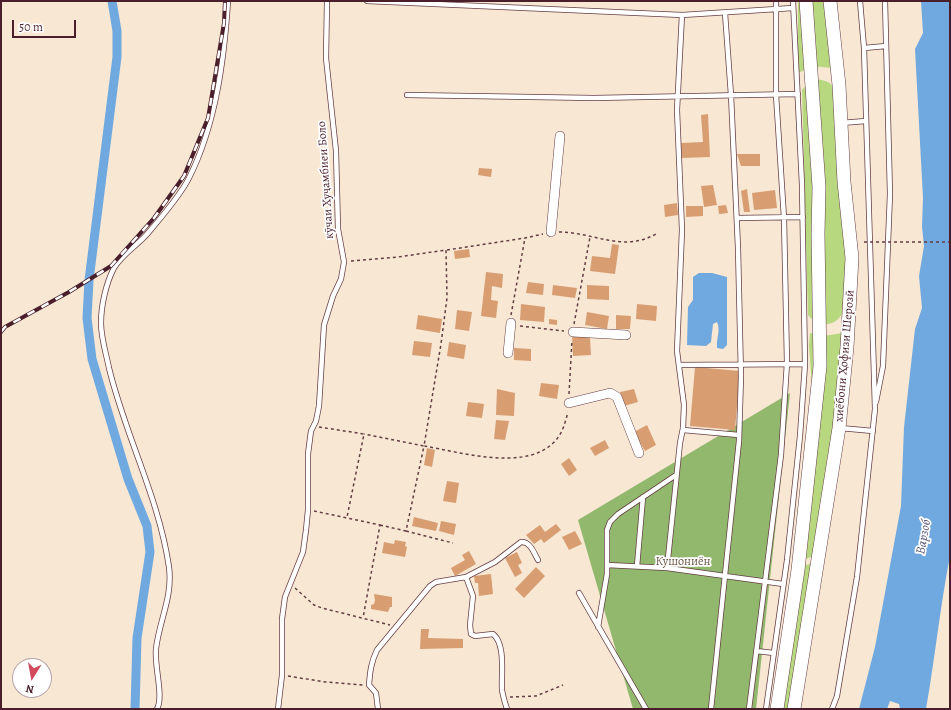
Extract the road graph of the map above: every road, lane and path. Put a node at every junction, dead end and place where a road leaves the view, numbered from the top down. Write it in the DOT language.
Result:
graph roads {
  1 [pos="228,1"];
  2 [pos="327,1"];
  3 [pos="368,1"];
  4 [pos="776,1"];
  5 [pos="793,1"];
  6 [pos="806,1"];
  7 [pos="830,1"];
  8 [pos="860,1"];
  9 [pos="885,1"];
  10 [pos="794,8"];
  11 [pos="776,9"];
  12 [pos="725,13"];
  13 [pos="682,15"];
  14 [pos="886,46"];
  15 [pos="864,48"];
  16 [pos="798,94"];
  17 [pos="407,95"];
  18 [pos="731,95"];
  19 [pos="776,95"];
  20 [pos="678,97"];
  21 [pos="866,121"];
  22 [pos="841,124"];
  23 [pos="560,136"];
  24 [pos="803,217"];
  25 [pos="736,218"];
  26 [pos="784,218"];
  27 [pos="551,232"];
  28 [pos="590,237"];
  29 [pos="524,238"];
  30 [pos="864,242"];
  31 [pos="950,242"];
  32 [pos="344,262"];
  33 [pos="511,323"];
  34 [pos="573,332"];
  35 [pos="626,335"];
  36 [pos="508,353"];
  37 [pos="742,363"];
  38 [pos="787,363"];
  39 [pos="805,364"];
  40 [pos="679,365"];
  41 [pos="569,403"];
  42 [pos="875,409"];
  43 [pos="314,426"];
  44 [pos="839,428"];
  45 [pos="683,430"];
  46 [pos="872,432"];
  47 [pos="364,434"];
  48 [pos="739,435"];
  49 [pos="424,446"];
  50 [pos="638,453"];
  51 [pos="676,475"];
  52 [pos="643,497"];
  53 [pos="308,510"];
  54 [pos="347,517"];
  55 [pos="380,525"];
  56 [pos="406,531"];
  57 [pos="453,543"];
  58 [pos="538,560"];
  59 [pos="607,564"];
  60 [pos="637,566"];
  61 [pos="667,568"];
  62 [pos="725,575"];
  63 [pos="466,577"];
  64 [pos="766,582"];
  65 [pos="290,584"];
  66 [pos="783,584"];
  67 [pos="579,593"];
  68 [pos="363,618"];
  69 [pos="396,626"];
  70 [pos="598,627"];
  71 [pos="756,651"];
  72 [pos="774,653"];
  73 [pos="282,675"];
  74 [pos="369,685"];
  75 [pos="563,685"];
  76 [pos="504,698"];
  77 [pos="157,709"];
  78 [pos="278,709"];
  79 [pos="378,709"];
  80 [pos="507,709"];
  81 [pos="646,709"];
  82 [pos="711,709"];
  83 [pos="749,709"];
  84 [pos="766,709"];
  85 [pos="777,709"];
  86 [pos="794,709"];
  87 [pos="832,709"];
  1 -- 77 [label="lane"];
  2 -- 32 [label="lane, кӯчаи Хуҷамбиеи Боло"];
  3 -- 13 [label="lane"];
  4 -- 11 [label="lane"];
  5 -- 10 [label="lane"];
  6 -- 85 [label="main road, хиёбони Ҳофизи Шерозӣ"];
  7 -- 22 [label="main road, хиёбони Ҳофизи Шерозӣ"];
  8 -- 15 [label="lane"];
  9 -- 14 [label="lane"];
  10 -- 11 [label="lane"];
  10 -- 16 [label="lane"];
  11 -- 12 [label="lane"];
  11 -- 19 [label="lane"];
  12 -- 13 [label="lane"];
  12 -- 18 [label="lane"];
  13 -- 20 [label="lane"];
  14 -- 15 [label="lane"];
  14 -- 42 [label="lane"];
  15 -- 21 [label="lane"];
  16 -- 19 [label="lane"];
  16 -- 24 [label="lane"];
  17 -- 20 [label="lane"];
  18 -- 19 [label="lane"];
  18 -- 20 [label="lane"];
  18 -- 25 [label="lane"];
  19 -- 26 [label="lane"];
  20 -- 40 [label="lane"];
  21 -- 22 [label="lane"];
  21 -- 42 [label="lane"];
  22 -- 44 [label="main road, хиёбони Ҳофизи Шерозӣ"];
  23 -- 27 [label="street"];
  24 -- 26 [label="lane"];
  24 -- 39 [label="lane"];
  25 -- 26 [label="lane"];
  25 -- 37 [label="lane"];
  26 -- 38 [label="lane"];
  28 -- 34 [label="path"];
  29 -- 33 [label="path"];
  30 -- 31 [label="path, bridge"];
  32 -- 43 [label="lane, кӯчаи Хуҷамбиеи Боло"];
  32 -- 49 [label="path"];
  33 -- 34 [label="path"];
  33 -- 36 [label="street"];
  34 -- 35 [label="street"];
  34 -- 41 [label="path"];
  37 -- 38 [label="lane"];
  37 -- 40 [label="lane"];
  37 -- 48 [label="lane"];
  38 -- 39 [label="lane"];
  38 -- 64 [label="lane"];
  39 -- 66 [label="lane"];
  40 -- 45 [label="lane"];
  41 -- 49 [label="path"];
  41 -- 50 [label="street"];
  42 -- 46 [label="lane"];
  43 -- 47 [label="path"];
  43 -- 53 [label="lane, кӯчаи Хуҷамбиеи Боло"];
  44 -- 46 [label="lane"];
  44 -- 86 [label="main road, хиёбони Ҳофизи Шерозӣ"];
  45 -- 48 [label="lane"];
  45 -- 51 [label="lane"];
  46 -- 87 [label="lane"];
  47 -- 49 [label="path"];
  47 -- 54 [label="path"];
  48 -- 62 [label="lane"];
  49 -- 56 [label="path"];
  51 -- 52 [label="lane"];
  51 -- 61 [label="lane"];
  52 -- 59 [label="lane"];
  52 -- 60 [label="lane"];
  53 -- 54 [label="path"];
  53 -- 65 [label="lane, кӯчаи Хуҷамбиеи Боло"];
  54 -- 55 [label="path"];
  55 -- 56 [label="path"];
  55 -- 68 [label="path"];
  56 -- 57 [label="path"];
  58 -- 63 [label="lane"];
  59 -- 60 [label="lane"];
  59 -- 70 [label="lane"];
  60 -- 61 [label="lane"];
  61 -- 62 [label="lane"];
  62 -- 64 [label="lane"];
  62 -- 82 [label="lane"];
  63 -- 69 [label="lane"];
  63 -- 76 [label="lane"];
  64 -- 66 [label="lane"];
  64 -- 71 [label="lane"];
  65 -- 68 [label="path"];
  65 -- 73 [label="lane, кӯчаи Хуҷамбиеи Боло"];
  66 -- 72 [label="lane"];
  67 -- 70 [label="lane"];
  68 -- 69 [label="path"];
  69 -- 74 [label="lane"];
  70 -- 81 [label="lane"];
  71 -- 72 [label="lane"];
  71 -- 83 [label="lane"];
  72 -- 84 [label="lane"];
  73 -- 74 [label="path"];
  73 -- 78 [label="lane, кӯчаи Хуҷамбиеи Боло"];
  74 -- 79 [label="lane"];
  75 -- 76 [label="path"];
  76 -- 80 [label="lane"];
}
